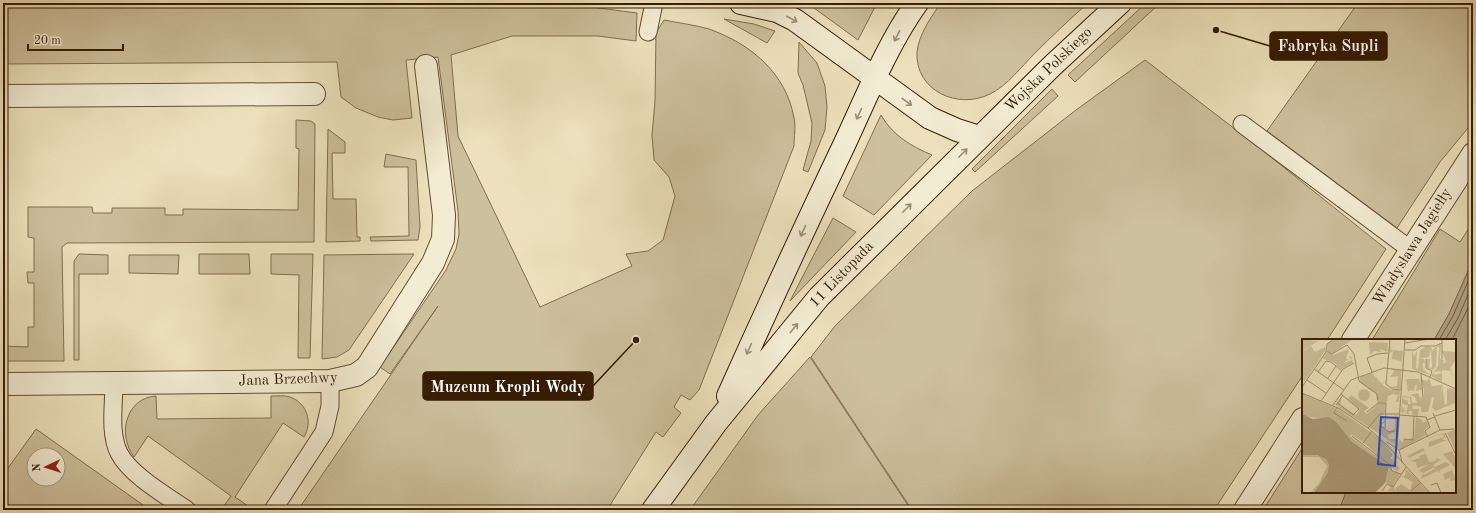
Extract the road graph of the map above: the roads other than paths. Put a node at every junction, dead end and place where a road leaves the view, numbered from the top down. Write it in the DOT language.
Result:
graph roads {
  1 [pos="654,3"];
  2 [pos="741,3"];
  3 [pos="917,3"];
  4 [pos="1120,3"];
  5 [pos="648,32"];
  6 [pos="426,66"];
  7 [pos="876,78"];
  8 [pos="314,94"];
  9 [pos="3,96"];
  10 [pos="1242,124"];
  11 [pos="979,137"];
  12 [pos="1473,154"];
  13 [pos="1411,250"];
  14 [pos="1354,339"];
  15 [pos="330,381"];
  16 [pos="114,383"];
  17 [pos="3,384"];
  18 [pos="1302,421"];
  19 [pos="716,423"];
  20 [pos="187,510"];
  21 [pos="273,510"];
  22 [pos="653,510"];
  23 [pos="1245,510"];
  1 -- 5 [label="lane"];
  2 -- 7 [label="street, one-way"];
  3 -- 7 [label="street, one-way"];
  4 -- 11 [label="street, Wojska Polskiego"];
  6 -- 15 [label="street, Jana Brzechwy"];
  7 -- 11 [label="street, one-way"];
  7 -- 19 [label="street, 11 Listopada, one-way"];
  8 -- 9 [label="street"];
  10 -- 13 [label="lane"];
  19 -- 11 [label="street, 11 Listopada, one-way"];
  12 -- 13 [label="street, Władysława Jagiełły"];
  13 -- 14 [label="street, Władysława Jagiełły"];
  15 -- 16 [label="street, Jana Brzechwy"];
  15 -- 21 [label="lane"];
  16 -- 17 [label="street, Jana Brzechwy"];
  16 -- 20 [label="lane"];
  18 -- 23 [label="street"];
  19 -- 22 [label="street, 11 Listopada"];
}
